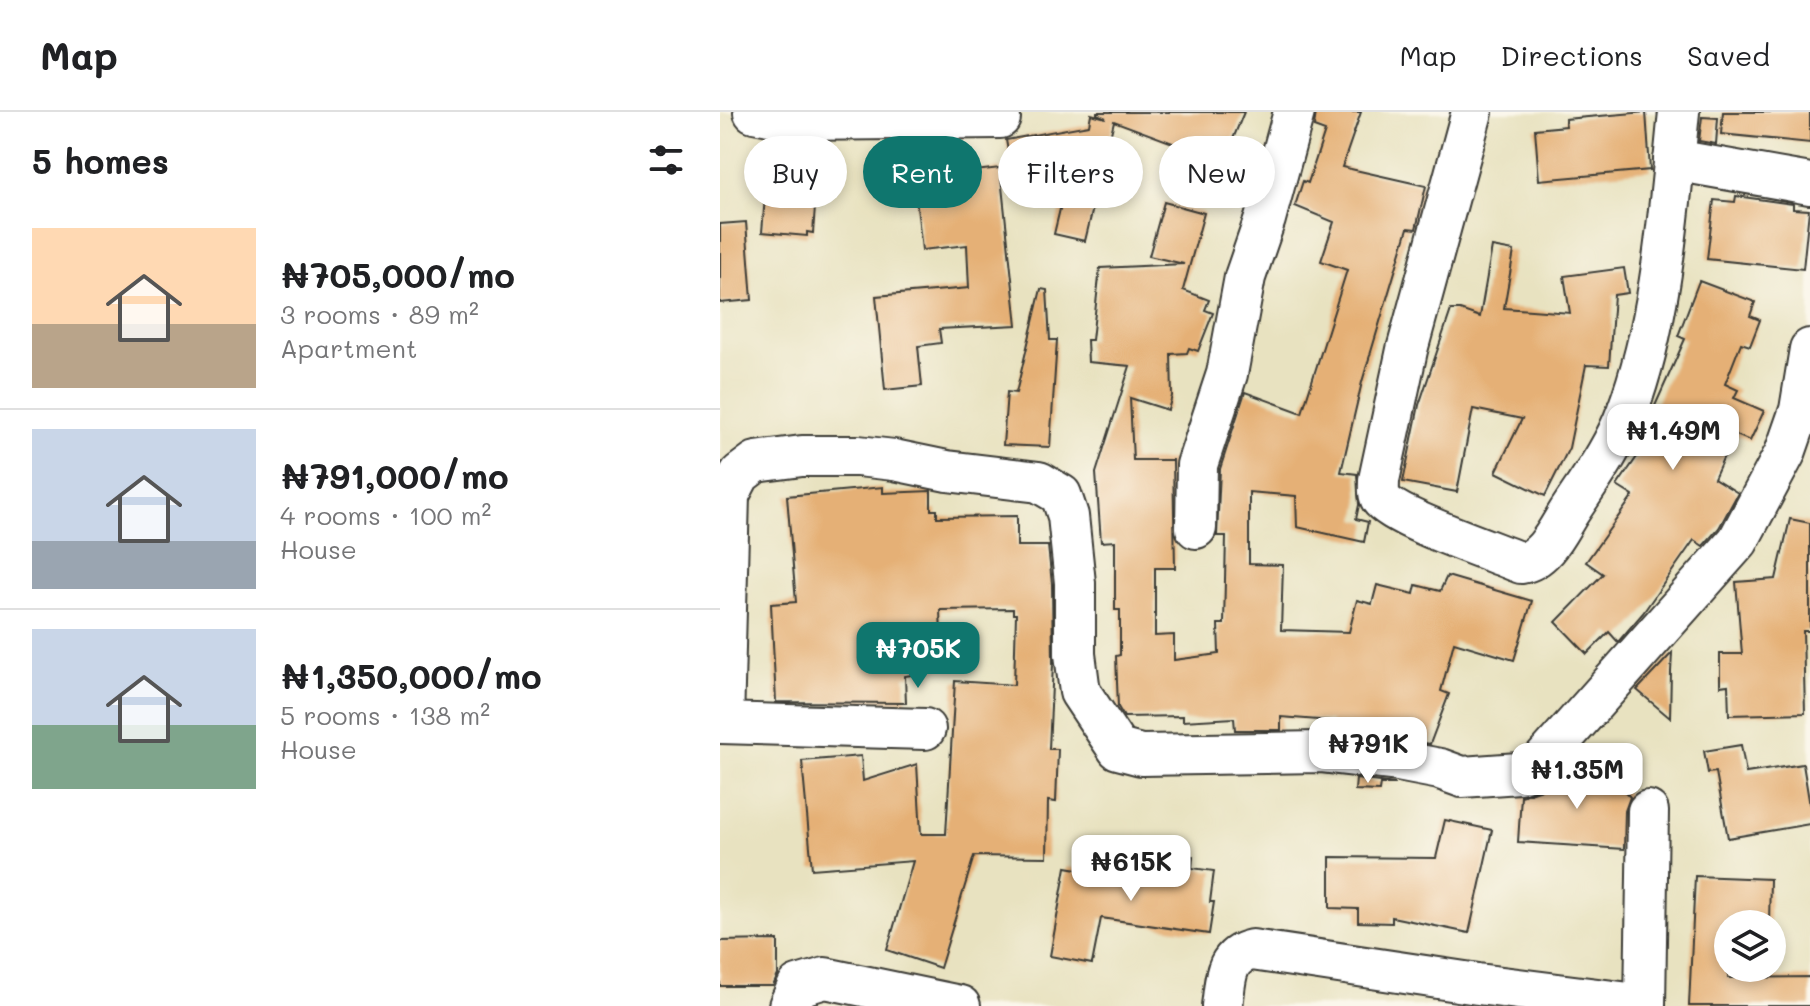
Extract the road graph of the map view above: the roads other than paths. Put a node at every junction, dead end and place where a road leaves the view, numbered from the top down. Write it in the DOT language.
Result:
graph roads {
  1 [pos="754,112"];
  2 [pos="1294,112"];
  3 [pos="1472,112"];
  4 [pos="1679,112"];
  5 [pos="1000,118"];
  6 [pos="1674,160"];
  7 [pos="1810,184"];
  8 [pos="1810,349"];
  9 [pos="1797,457"];
  10 [pos="1196,528"];
  11 [pos="722,723"];
  12 [pos="925,729"];
  13 [pos="1648,811"];
  14 [pos="789,1006"];
  15 [pos="960,1006"];
  16 [pos="1222,1006"];
  17 [pos="1645,1006"];
  1 -- 5 [label="street"];
  2 -- 10 [label="street"];
  3 -- 6 [label="street"];
  4 -- 6 [label="street"];
  6 -- 7 [label="street"];
  8 -- 9 [label="street"];
  9 -- 11 [label="street"];
  11 -- 12 [label="street"];
  13 -- 17 [label="street"];
  14 -- 15 [label="street"];
  16 -- 17 [label="street"];
}
